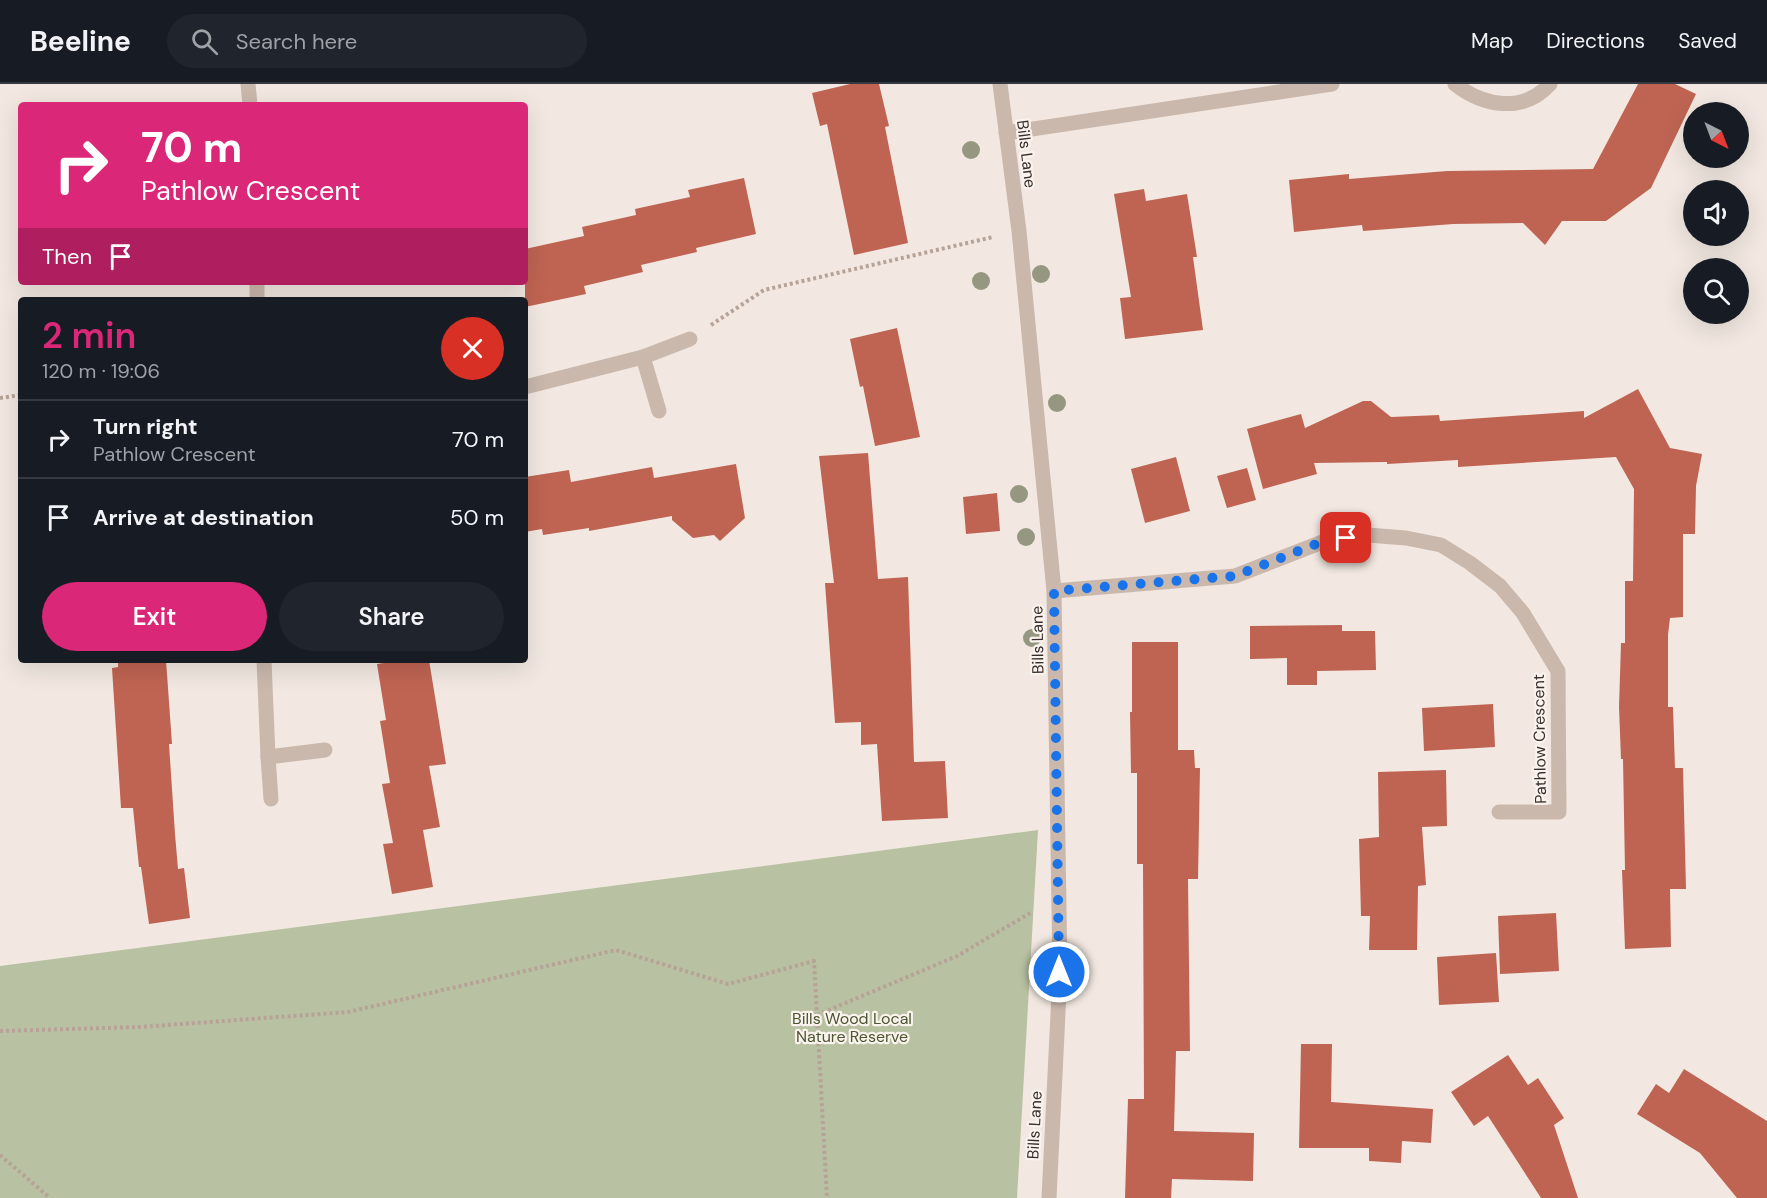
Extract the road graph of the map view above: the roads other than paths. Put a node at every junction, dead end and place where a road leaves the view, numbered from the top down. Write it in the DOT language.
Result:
graph roads {
  1 [pos="248,84"];
  2 [pos="1000,84"];
  3 [pos="1332,84"];
  4 [pos="1455,84"];
  5 [pos="1550,84"];
  6 [pos="250,102"];
  7 [pos="1006,133"];
  8 [pos="690,339"];
  9 [pos="643,357"];
  10 [pos="528,386"];
  11 [pos="659,411"];
  12 [pos="1054,591"];
  13 [pos="264,663"];
  14 [pos="325,750"];
  15 [pos="267,757"];
  16 [pos="271,799"];
  17 [pos="1499,812"];
  18 [pos="1049,1198"];
  1 -- 6 [label="street"];
  2 -- 7 [label="street, Bills Lane"];
  3 -- 7 [label="street"];
  4 -- 5 [label="street"];
  7 -- 12 [label="street, Bills Lane"];
  8 -- 9 [label="street"];
  9 -- 10 [label="street"];
  9 -- 11 [label="street"];
  12 -- 17 [label="street, Pathlow Crescent"];
  12 -- 18 [label="street, Bills Lane"];
  13 -- 15 [label="street"];
  14 -- 15 [label="street"];
  15 -- 16 [label="street"];
}
